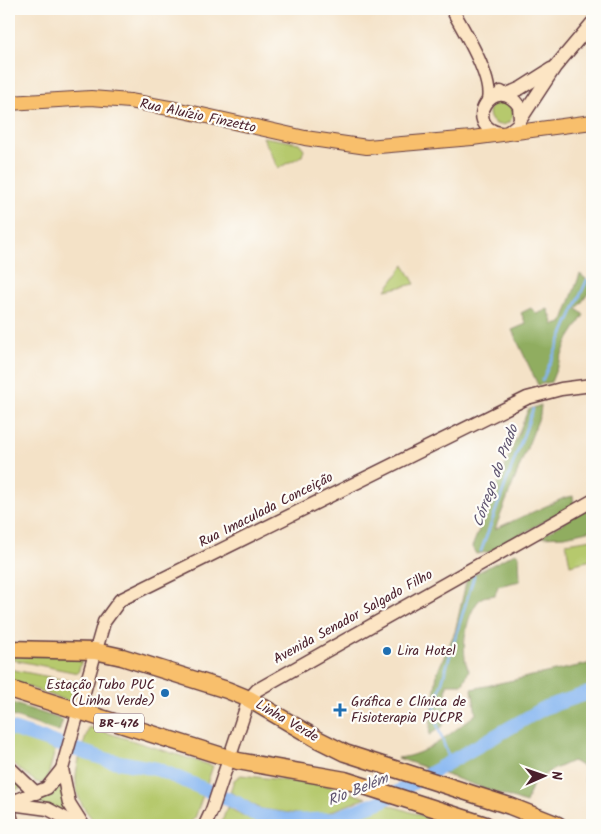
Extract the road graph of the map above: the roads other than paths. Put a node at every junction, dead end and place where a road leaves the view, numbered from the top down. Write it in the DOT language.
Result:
graph roads {
  1 [pos="452,9"];
  2 [pos="592,23"];
  3 [pos="555,67"];
  4 [pos="484,75"];
  5 [pos="505,95"];
  6 [pos="488,100"];
  7 [pos="9,102"];
  8 [pos="520,119"];
  9 [pos="592,122"];
  10 [pos="504,133"];
  11 [pos="592,384"];
  12 [pos="592,501"];
  13 [pos="9,644"];
  14 [pos="9,649"];
  15 [pos="26,649"];
  16 [pos="95,651"];
  17 [pos="9,689"];
  18 [pos="249,699"];
  19 [pos="78,716"];
  20 [pos="227,764"];
  21 [pos="9,767"];
  22 [pos="62,769"];
  23 [pos="36,793"];
  24 [pos="9,803"];
  25 [pos="9,810"];
  26 [pos="12,825"];
  27 [pos="78,825"];
  28 [pos="84,825"];
  29 [pos="205,825"];
  30 [pos="486,825"];
  31 [pos="558,825"];
  1 -- 4 [label="main road"];
  2 -- 3 [label="main road"];
  3 -- 5 [label="main road"];
  3 -- 8 [label="main road"];
  4 -- 5 [label="main road"];
  4 -- 6 [label="main road"];
  5 -- 6 [label="main road"];
  5 -- 8 [label="main road"];
  6 -- 10 [label="main road"];
  7 -- 10 [label="main road, Rua Aluízio Finzetto"];
  8 -- 10 [label="main road"];
  9 -- 10 [label="main road, Rua Aluízio Finzetto"];
  11 -- 16 [label="main road, Rua Imaculada Conceição"];
  12 -- 18 [label="main road, Avenida Senador Salgado Filho"];
  13 -- 15 [label="main road"];
  14 -- 15 [label="highway, Linha Verde"];
  15 -- 16 [label="highway, Linha Verde"];
  16 -- 18 [label="highway, Linha Verde"];
  16 -- 19 [label="main road, Rua Imaculada Conceição"];
  17 -- 19 [label="highway, BR-476"];
  18 -- 20 [label="main road"];
  18 -- 31 [label="highway, Linha Verde"];
  19 -- 20 [label="highway, BR-476"];
  19 -- 22 [label="main road, Rua Imaculada Conceição"];
  20 -- 29 [label="main road"];
  20 -- 30 [label="highway, BR-476"];
  21 -- 23 [label="main road"];
  22 -- 23 [label="main road, Rua Imaculada Conceição"];
  22 -- 28 [label="main road"];
  23 -- 24 [label="main road, Rua Imaculada Conceição"];
  24 -- 27 [label="main road"];
  25 -- 26 [label="main road"];
}
